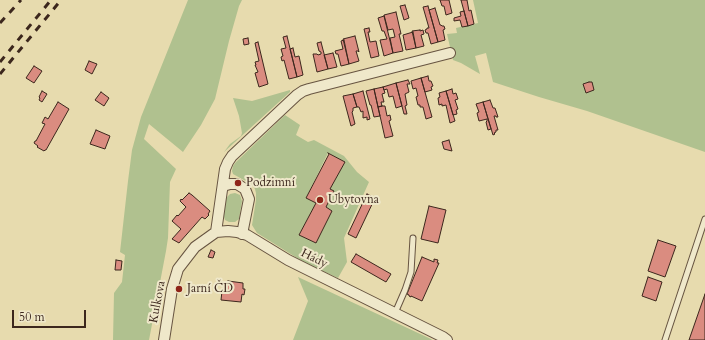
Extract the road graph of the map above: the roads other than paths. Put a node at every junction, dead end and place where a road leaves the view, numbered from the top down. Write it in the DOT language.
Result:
graph roads {
  1 [pos="450,53"];
  2 [pos="223,186"];
  3 [pos="705,219"];
  4 [pos="216,232"];
  5 [pos="242,234"];
  6 [pos="413,238"];
  7 [pos="395,313"];
  8 [pos="164,340"];
  9 [pos="447,340"];
  10 [pos="665,340"];
  1 -- 2 [label="street"];
  2 -- 4 [label="street"];
  2 -- 5 [label="street"];
  3 -- 10 [label="lane"];
  4 -- 5 [label="street, Hády"];
  4 -- 8 [label="street, Kulkova"];
  5 -- 7 [label="street, Hády"];
  6 -- 7 [label="lane"];
  7 -- 9 [label="street, Hády"];
}
